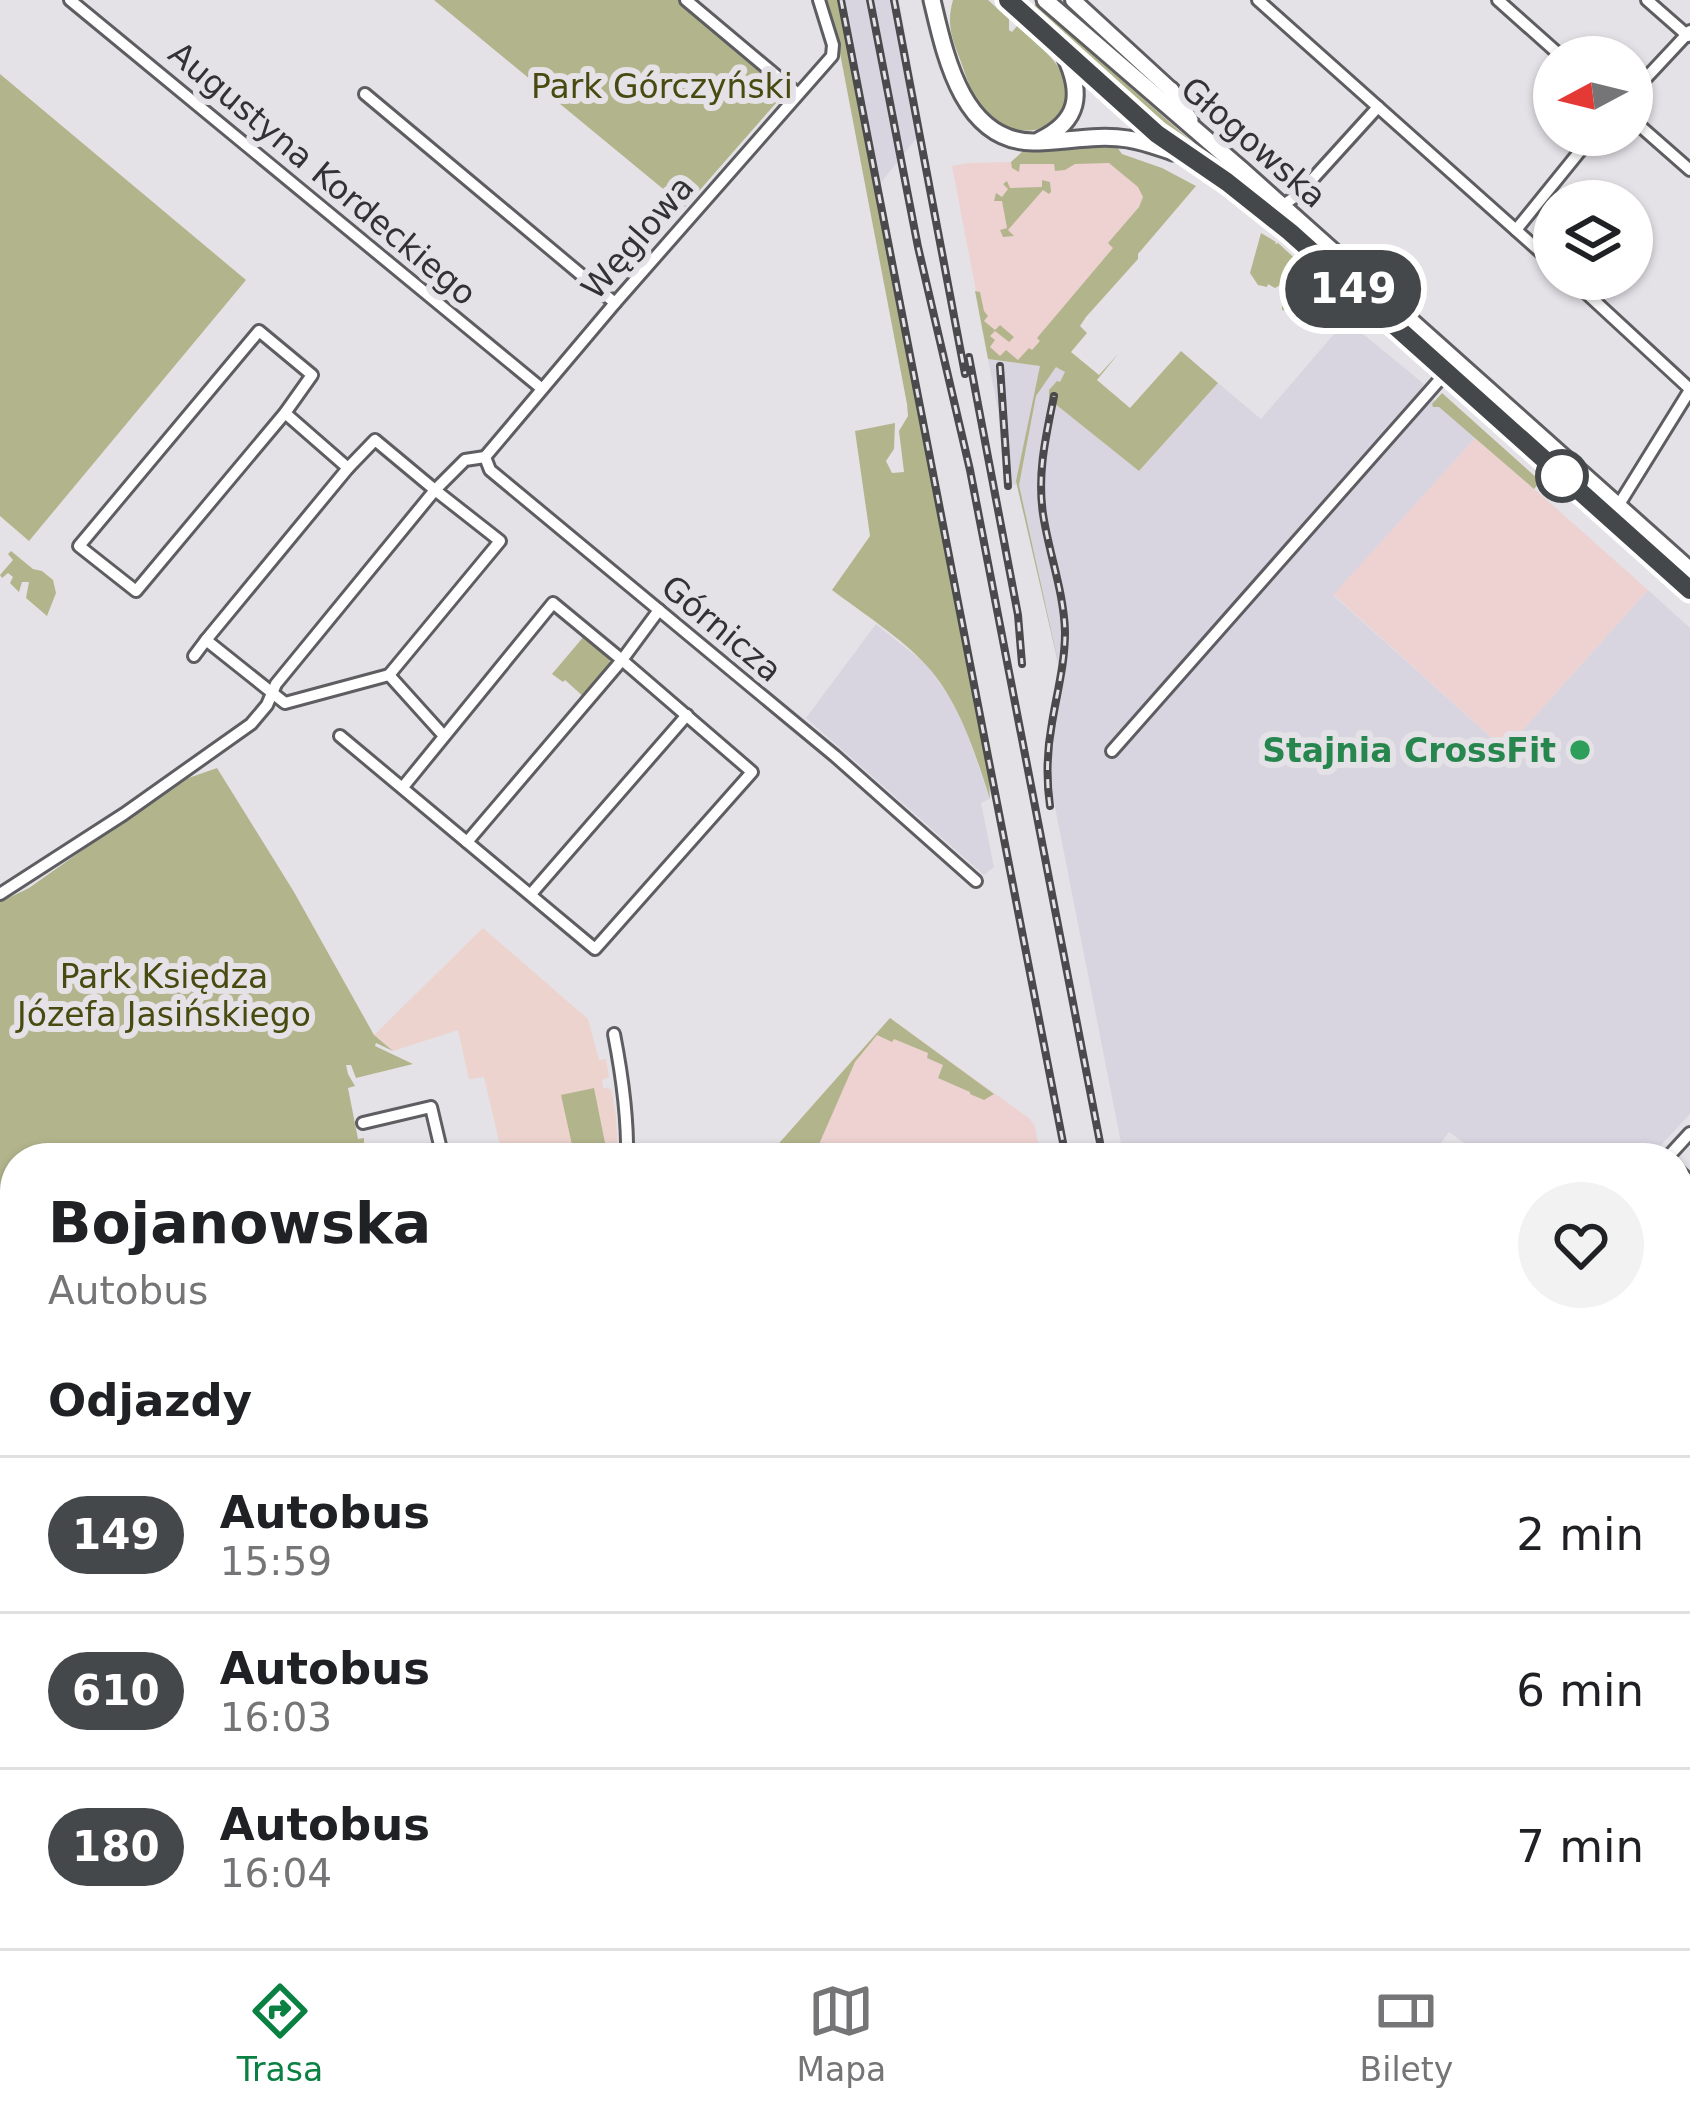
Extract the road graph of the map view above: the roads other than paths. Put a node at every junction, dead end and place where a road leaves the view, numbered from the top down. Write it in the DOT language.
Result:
graph roads {
  1 [pos="70,0"];
  2 [pos="686,0"];
  3 [pos="819,0"];
  4 [pos="932,0"];
  5 [pos="1046,0"];
  6 [pos="1073,0"];
  7 [pos="1258,0"];
  8 [pos="1498,0"];
  9 [pos="1647,0"];
  10 [pos="1013,4"];
  11 [pos="1689,35"];
  12 [pos="1538,36"];
  13 [pos="1055,41"];
  14 [pos="1653,71"];
  15 [pos="1171,90"];
  16 [pos="365,94"];
  17 [pos="798,94"];
  18 [pos="1378,107"];
  19 [pos="1198,133"];
  20 [pos="1653,137"];
  21 [pos="1038,142"];
  22 [pos="1576,156"];
  23 [pos="1198,163"];
  24 [pos="1690,170"];
  25 [pos="1282,206"];
  26 [pos="1516,230"];
  27 [pos="1533,245"];
  28 [pos="1593,300"];
  29 [pos="614,303"];
  30 [pos="1451,367"];
  31 [pos="541,388"];
  32 [pos="1690,390"];
  33 [pos="285,413"];
  34 [pos="485,457"];
  35 [pos="348,468"];
  36 [pos="435,490"];
  37 [pos="1618,506"];
  38 [pos="1690,570"];
  39 [pos="1690,590"];
  40 [pos="659,610"];
  41 [pos="206,640"];
  42 [pos="194,656"];
  43 [pos="622,661"];
  44 [pos="389,675"];
  45 [pos="272,693"];
  46 [pos="688,715"];
  47 [pos="340,736"];
  48 [pos="444,736"];
  49 [pos="1112,751"];
  50 [pos="403,787"];
  51 [pos="466,842"];
  52 [pos="976,881"];
  53 [pos="0,894"];
  54 [pos="531,894"];
  55 [pos="614,1034"];
  56 [pos="362,1123"];
  57 [pos="439,1143"];
  58 [pos="627,1143"];
  1 -- 31 [label="street, Augustyna Kordeckiego"];
  2 -- 17 [label="street"];
  3 -- 17 [label="street, Węglowa"];
  4 -- 21 [label="main road"];
  5 -- 19 [label="main road, Głogowska"];
  6 -- 15 [label="street"];
  7 -- 18 [label="street"];
  8 -- 12 [label="street"];
  9 -- 11 [label="street"];
  10 -- 13 [label="main road, Głogowska"];
  11 -- 14 [label="street"];
  13 -- 21 [label="main road"];
  13 -- 23 [label="main road, Głogowska"];
  15 -- 19 [label="main road"];
  16 -- 29 [label="street"];
  17 -- 29 [label="street, Węglowa"];
  18 -- 25 [label="street"];
  18 -- 26 [label="street"];
  19 -- 25 [label="main road, Głogowska"];
  20 -- 24 [label="street"];
  21 -- 23 [label="main road"];
  22 -- 26 [label="street"];
  23 -- 30 [label="main road, Głogowska"];
  25 -- 30 [label="main road, Głogowska"];
  26 -- 27 [label="street"];
  28 -- 32 [label="street"];
  29 -- 31 [label="street, Węglowa"];
  30 -- 37 [label="main road, Głogowska"];
  30 -- 39 [label="main road, Głogowska"];
  30 -- 49 [label="street"];
  31 -- 34 [label="street, Węglowa"];
  32 -- 37 [label="street"];
  33 -- 33 [label="street"];
  33 -- 35 [label="street"];
  34 -- 36 [label="street"];
  34 -- 40 [label="street, Górnicza"];
  35 -- 36 [label="street"];
  35 -- 41 [label="street"];
  36 -- 44 [label="street"];
  36 -- 45 [label="street"];
  37 -- 38 [label="main road, Głogowska"];
  40 -- 43 [label="street"];
  40 -- 52 [label="street, Górnicza"];
  41 -- 42 [label="street"];
  41 -- 45 [label="street"];
  43 -- 46 [label="street"];
  43 -- 48 [label="street"];
  43 -- 51 [label="street"];
  44 -- 45 [label="street"];
  44 -- 48 [label="street"];
  45 -- 53 [label="street"];
  46 -- 54 [label="street"];
  46 -- 54 [label="street"];
  47 -- 50 [label="street"];
  48 -- 50 [label="street"];
  50 -- 51 [label="street"];
  51 -- 54 [label="street"];
  55 -- 58 [label="street"];
  56 -- 57 [label="street"];
}
